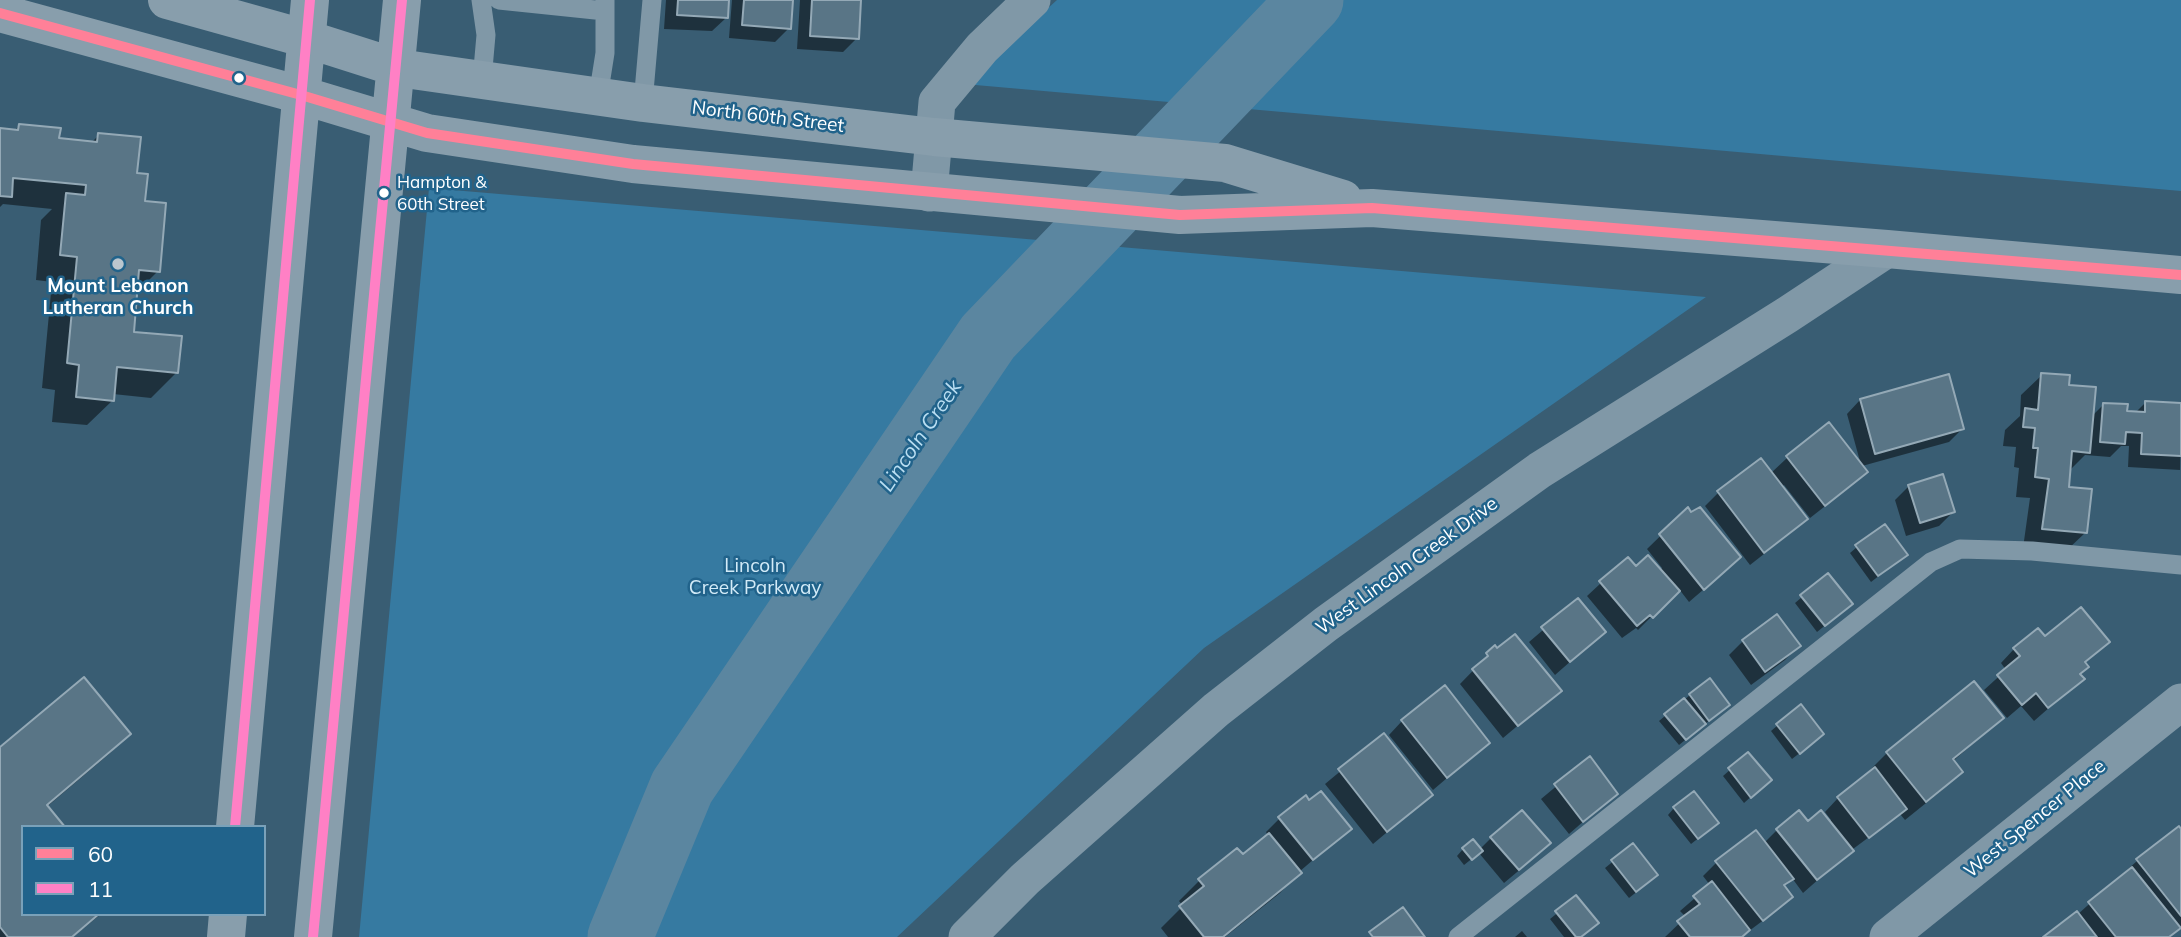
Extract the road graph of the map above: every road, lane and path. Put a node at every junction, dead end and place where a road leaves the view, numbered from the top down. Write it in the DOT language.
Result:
graph roads {
  1 [pos="167,0"];
  2 [pos="310,0"];
  3 [pos="402,0"];
  4 [pos="481,0"];
  5 [pos="499,0"];
  6 [pos="652,0"];
  7 [pos="1032,0"];
  8 [pos="605,6"];
  9 [pos="0,13"];
  10 [pos="307,39"];
  11 [pos="398,68"];
  12 [pos="482,80"];
  13 [pos="301,95"];
  14 [pos="598,97"];
  15 [pos="643,103"];
  16 [pos="392,123"];
  17 [pos="934,136"];
  18 [pos="929,193"];
  19 [pos="1372,208"];
  20 [pos="1887,249"];
  21 [pos="2181,275"];
  22 [pos="2181,565"];
  23 [pos="2181,702"];
  24 [pos="235,825"];
  25 [pos="228,916"];
  26 [pos="226,937"];
  27 [pos="313,937"];
  28 [pos="967,937"];
  29 [pos="1458,937"];
  30 [pos="1888,937"];
  1 -- 10 [label="main road, North 60th Street"];
  2 -- 10 [label="main road"];
  3 -- 11 [label="main road"];
  4 -- 12 [label="lane"];
  5 -- 8 [label="lane"];
  6 -- 15 [label="lane"];
  7 -- 17 [label="street"];
  8 -- 14 [label="lane"];
  9 -- 13 [label="main road, North 60th Street"];
  10 -- 11 [label="main road, North 60th Street"];
  10 -- 13 [label="main road"];
  11 -- 12 [label="main road, North 60th Street"];
  11 -- 16 [label="main road"];
  12 -- 14 [label="main road, North 60th Street"];
  13 -- 16 [label="main road, North 60th Street"];
  13 -- 24 [label="main road"];
  14 -- 15 [label="main road, North 60th Street"];
  15 -- 17 [label="main road, North 60th Street"];
  16 -- 18 [label="main road, North 60th Street"];
  16 -- 27 [label="main road"];
  17 -- 18 [label="street"];
  17 -- 19 [label="main road, North 60th Street"];
  18 -- 19 [label="main road, North 60th Street"];
  19 -- 20 [label="main road, North 60th Street"];
  20 -- 21 [label="main road, North 60th Street"];
  20 -- 28 [label="street, West Lincoln Creek Drive"];
  22 -- 29 [label="lane"];
  23 -- 30 [label="street, West Spencer Place"];
  25 -- 26 [label="main road"];
}
